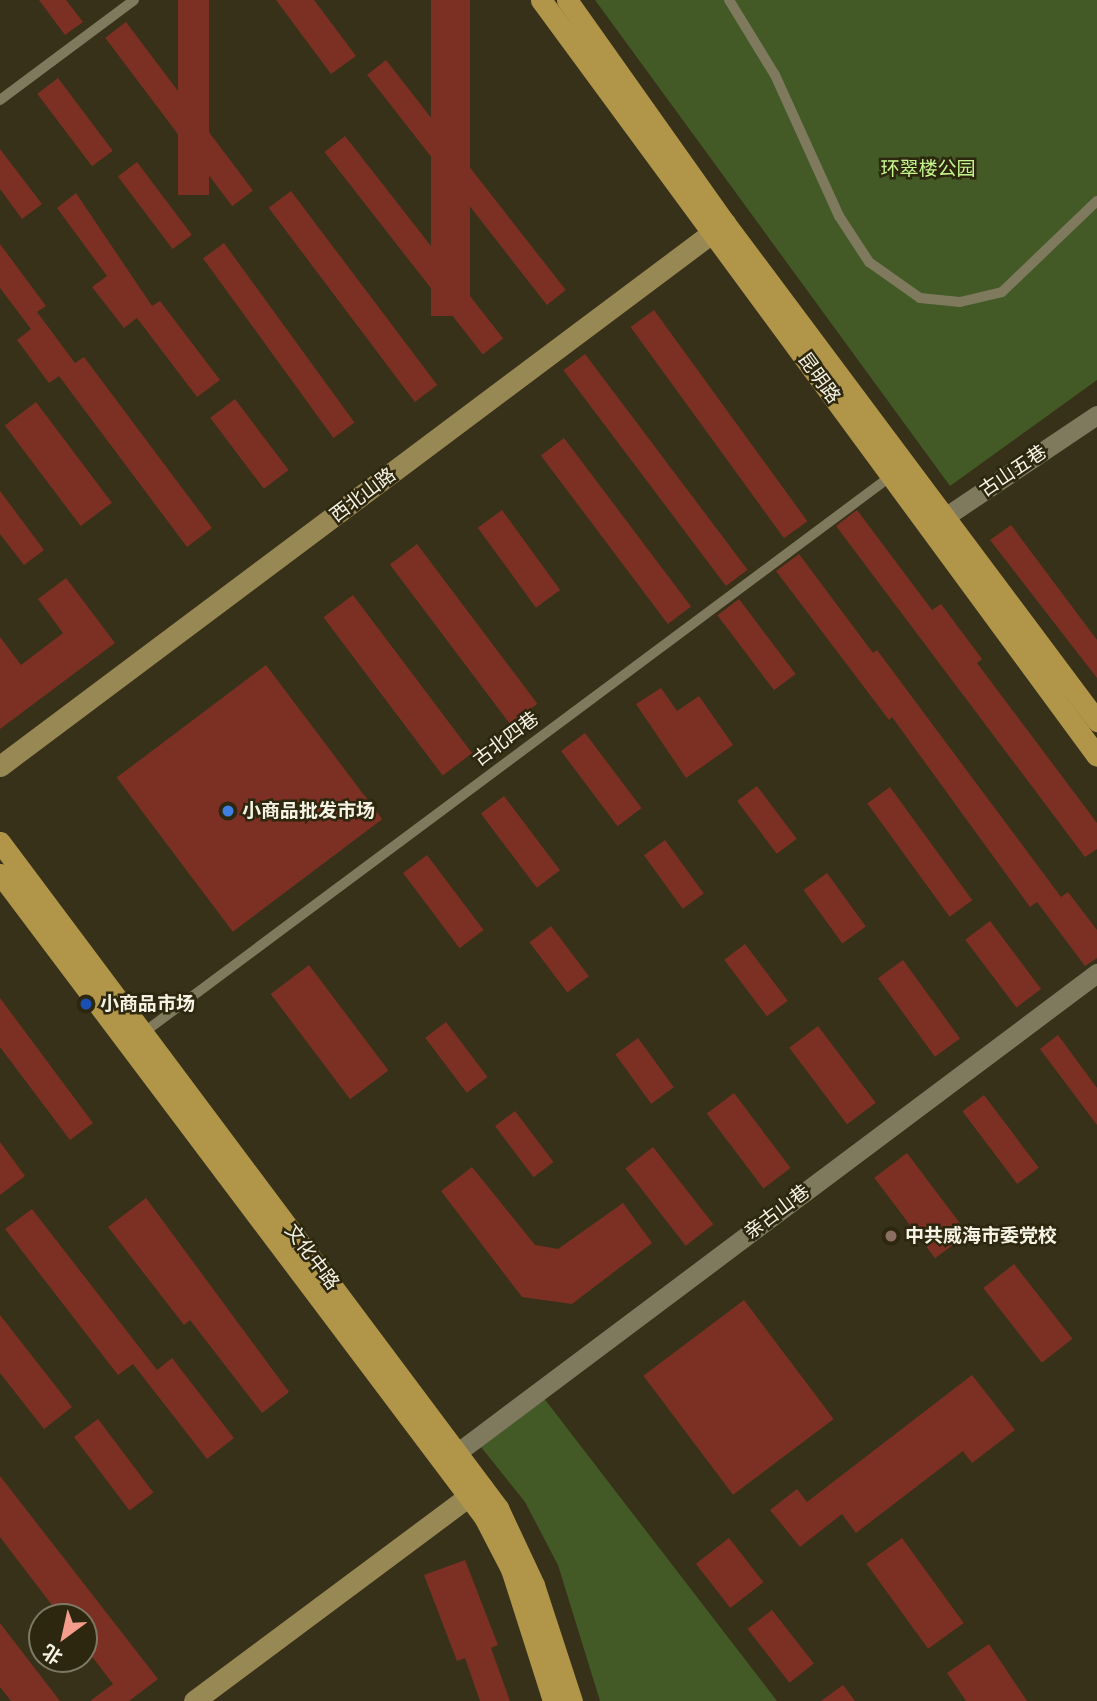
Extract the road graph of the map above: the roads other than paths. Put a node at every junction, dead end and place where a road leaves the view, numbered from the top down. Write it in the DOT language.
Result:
graph roads {
  1 [pos="134,0"];
  2 [pos="541,0"];
  3 [pos="567,0"];
  4 [pos="729,0"];
  5 [pos="0,100"];
  6 [pos="1097,201"];
  7 [pos="719,228"];
  8 [pos="1097,415"];
  9 [pos="891,476"];
  10 [pos="937,522"];
  11 [pos="1097,721"];
  12 [pos="1097,756"];
  13 [pos="0,766"];
  14 [pos="0,842"];
  15 [pos="0,874"];
  16 [pos="1097,973"];
  17 [pos="143,1033"];
  18 [pos="458,1452"];
  19 [pos="475,1490"];
  20 [pos="194,1701"];
  21 [pos="553,1701"];
  22 [pos="572,1701"];
  1 -- 5 [label="lane"];
  2 -- 7 [label="main road, 昆明路"];
  3 -- 7 [label="main road, 昆明路"];
  4 -- 6 [label="lane"];
  7 -- 9 [label="main road, 昆明路"];
  7 -- 10 [label="main road, 昆明路"];
  7 -- 13 [label="main road, 西北山路"];
  8 -- 10 [label="street, 古山五巷"];
  9 -- 10 [label="main road, 昆明路"];
  9 -- 17 [label="lane, 古北四巷"];
  10 -- 11 [label="main road, 昆明路"];
  10 -- 12 [label="main road, 昆明路"];
  14 -- 17 [label="main road, 文化中路"];
  15 -- 19 [label="main road"];
  16 -- 18 [label="street, 亲古山巷"];
  17 -- 18 [label="main road, 文化中路"];
  18 -- 19 [label="main road, 文化中路"];
  19 -- 20 [label="main road"];
  19 -- 21 [label="main road"];
  19 -- 22 [label="main road, 文化中路"];
}
